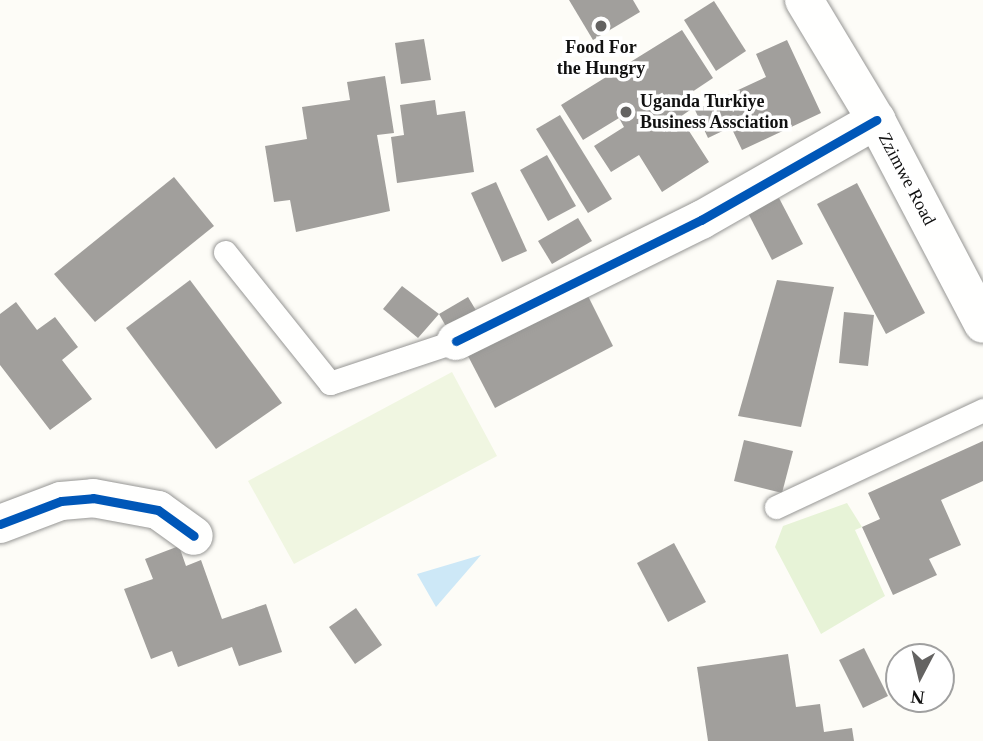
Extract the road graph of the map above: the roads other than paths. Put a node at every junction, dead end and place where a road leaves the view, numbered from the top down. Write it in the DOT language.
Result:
graph roads {
  1 [pos="804,0"];
  2 [pos="876,120"];
  3 [pos="225,252"];
  4 [pos="983,324"];
  5 [pos="456,341"];
  6 [pos="983,410"];
  7 [pos="776,507"];
  8 [pos="0,524"];
  9 [pos="194,536"];
  1 -- 2 [label="street, Zzimwe Road"];
  2 -- 4 [label="street, Zzimwe Road"];
  2 -- 5 [label="street"];
  3 -- 5 [label="lane"];
  6 -- 7 [label="lane"];
  8 -- 9 [label="street"];
}
